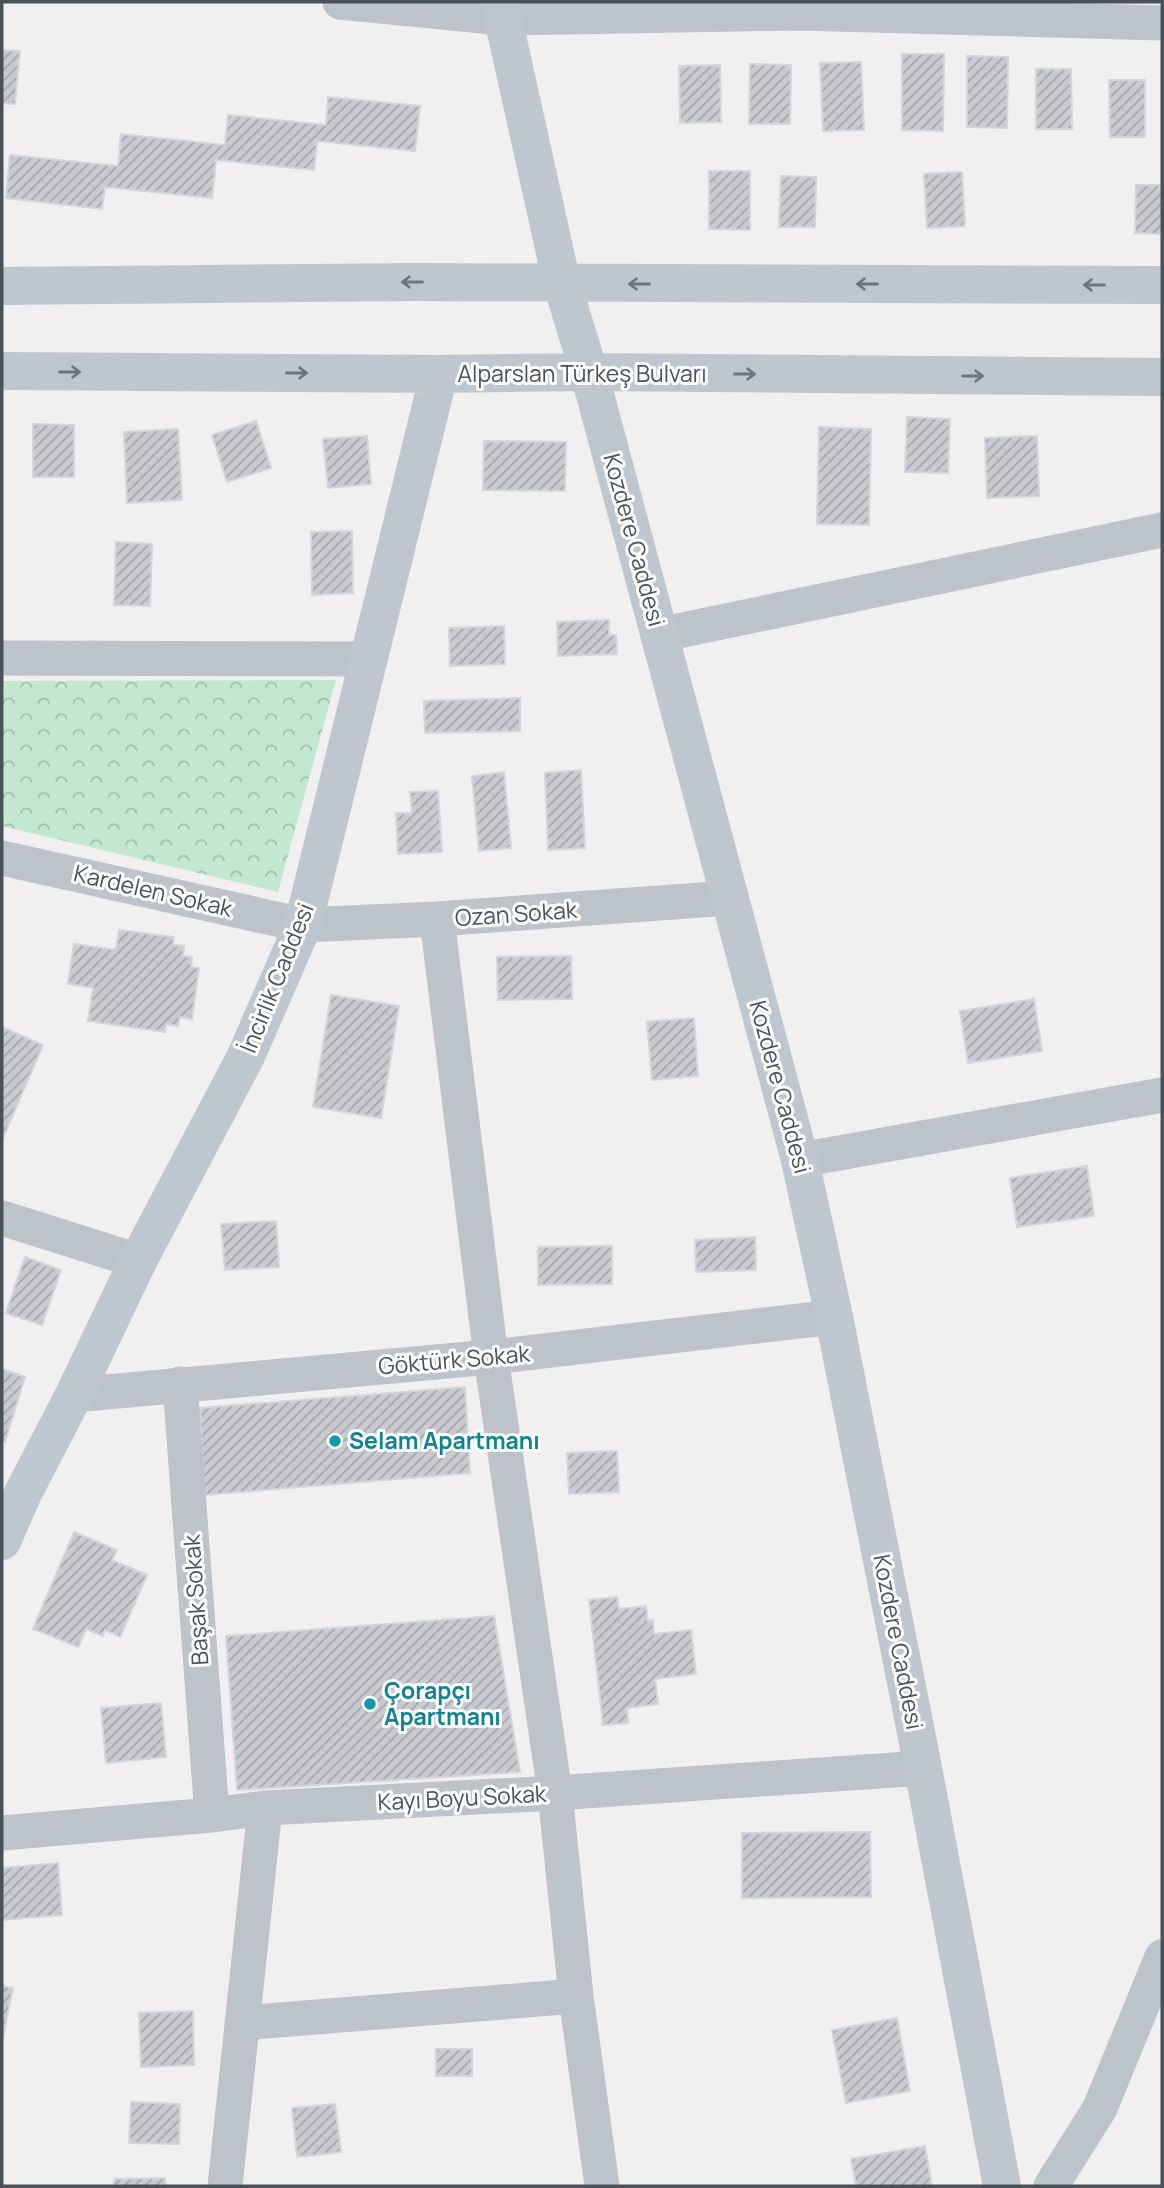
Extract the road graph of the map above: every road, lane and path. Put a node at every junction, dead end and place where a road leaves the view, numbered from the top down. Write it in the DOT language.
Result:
graph roads {
  1 [pos="340,2"];
  2 [pos="800,7"];
  3 [pos="502,10"];
  4 [pos="1084,10"];
  5 [pos="1162,23"];
  6 [pos="562,284"];
  7 [pos="1162,285"];
  8 [pos="2,286"];
  9 [pos="2,372"];
  10 [pos="589,372"];
  11 [pos="439,374"];
  12 [pos="1162,377"];
  13 [pos="1162,530"];
  14 [pos="659,635"];
  15 [pos="2,658"];
  16 [pos="370,659"];
  17 [pos="2,858"];
  18 [pos="729,898"];
  19 [pos="437,919"];
  20 [pos="303,925"];
  21 [pos="1162,1096"];
  22 [pos="800,1160"];
  23 [pos="2,1218"];
  24 [pos="138,1261"];
  25 [pos="834,1317"];
  26 [pos="491,1357"];
  27 [pos="180,1384"];
  28 [pos="74,1395"];
  29 [pos="12,1489"];
  30 [pos="2,1541"];
  31 [pos="923,1768"];
  32 [pos="555,1793"];
  33 [pos="265,1808"];
  34 [pos="212,1815"];
  35 [pos="2,1833"];
  36 [pos="1162,1957"];
  37 [pos="576,1996"];
  38 [pos="242,2023"];
  39 [pos="225,2186"];
  40 [pos="602,2186"];
  41 [pos="1002,2186"];
  42 [pos="1051,2186"];
  1 -- 3 [label="street"];
  2 -- 3 [label="street"];
  2 -- 4 [label="street"];
  3 -- 6 [label="street, Kozdere Caddesi"];
  4 -- 5 [label="street"];
  7 -- 6 [label="street, one-way"];
  6 -- 8 [label="street, one-way"];
  6 -- 10 [label="street, Kozdere Caddesi"];
  9 -- 11 [label="street, Alparslan Türkeş Bulvarı, one-way"];
  10 -- 11 [label="street, Alparslan Türkeş Bulvarı"];
  10 -- 12 [label="street, Alparslan Türkeş Bulvarı, one-way"];
  10 -- 14 [label="street, Kozdere Caddesi"];
  11 -- 16 [label="street, İncirlik Caddesi"];
  13 -- 14 [label="street"];
  14 -- 18 [label="street, Kozdere Caddesi"];
  15 -- 16 [label="street"];
  16 -- 20 [label="street, İncirlik Caddesi"];
  17 -- 20 [label="street, Kardelen Sokak"];
  18 -- 19 [label="street, Ozan Sokak"];
  18 -- 22 [label="street, Kozdere Caddesi"];
  19 -- 20 [label="street, Ozan Sokak"];
  19 -- 26 [label="street"];
  20 -- 24 [label="street, İncirlik Caddesi"];
  21 -- 22 [label="street"];
  22 -- 25 [label="street, Kozdere Caddesi"];
  23 -- 24 [label="street"];
  24 -- 28 [label="street, İncirlik Caddesi"];
  25 -- 26 [label="street, Göktürk Sokak"];
  25 -- 31 [label="street, Kozdere Caddesi"];
  26 -- 27 [label="street, Göktürk Sokak"];
  26 -- 32 [label="street"];
  27 -- 28 [label="street, Göktürk Sokak"];
  27 -- 34 [label="street, Başak Sokak"];
  28 -- 29 [label="street, İncirlik Caddesi"];
  29 -- 30 [label="street, İncirlik Caddesi"];
  31 -- 32 [label="street, Kayı Boyu Sokak"];
  31 -- 41 [label="street, Kozdere Caddesi"];
  32 -- 33 [label="street, Kayı Boyu Sokak"];
  32 -- 37 [label="street"];
  33 -- 34 [label="street, Kayı Boyu Sokak"];
  33 -- 38 [label="street"];
  34 -- 35 [label="street, Kayı Boyu Sokak"];
  36 -- 42 [label="street"];
  37 -- 38 [label="street"];
  37 -- 40 [label="street"];
  38 -- 39 [label="street"];
}
